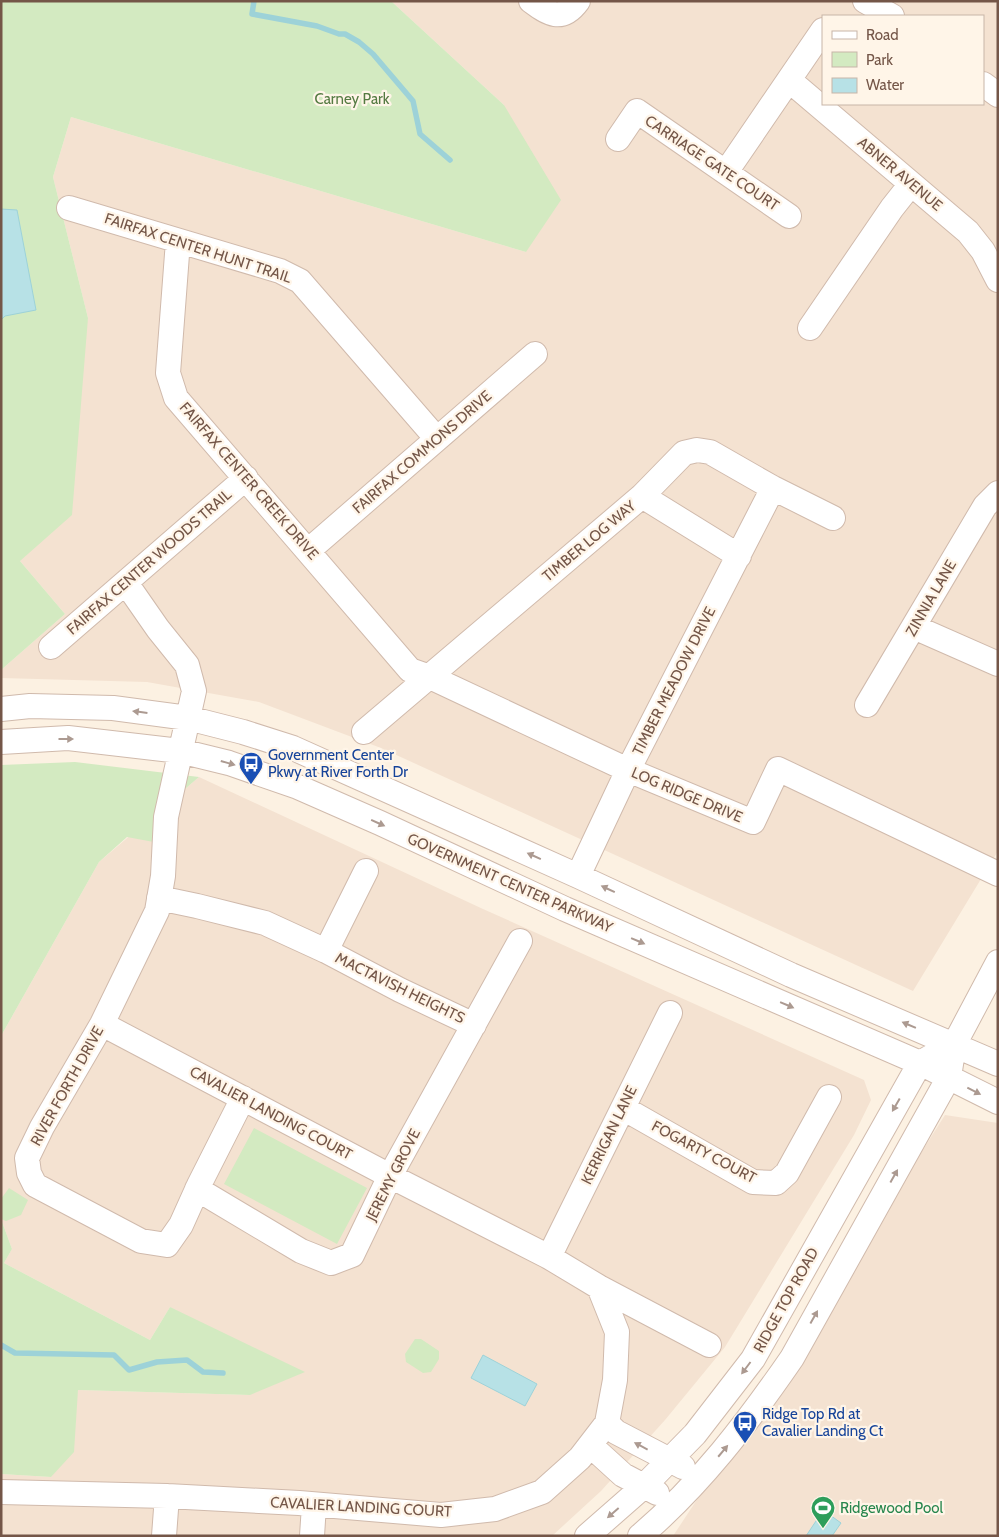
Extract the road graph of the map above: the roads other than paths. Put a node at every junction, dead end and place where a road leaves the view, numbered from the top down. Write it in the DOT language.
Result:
graph roads {
  1 [pos="531,1"];
  2 [pos="578,1"];
  3 [pos="865,1"];
  4 [pos="894,11"];
  5 [pos="822,31"];
  6 [pos="789,80"];
  7 [pos="984,85"];
  8 [pos="998,96"];
  9 [pos="618,139"];
  10 [pos="726,172"];
  11 [pos="911,184"];
  12 [pos="69,208"];
  13 [pos="789,216"];
  14 [pos="178,241"];
  15 [pos="998,280"];
  16 [pos="810,328"];
  17 [pos="535,354"];
  18 [pos="437,439"];
  19 [pos="246,478"];
  20 [pos="774,488"];
  21 [pos="998,493"];
  22 [pos="642,496"];
  23 [pos="833,518"];
  24 [pos="309,550"];
  25 [pos="739,556"];
  26 [pos="126,582"];
  27 [pos="914,626"];
  28 [pos="51,647"];
  29 [pos="998,664"];
  30 [pos="430,677"];
  31 [pos="867,705"];
  32 [pos="1,709"];
  33 [pos="188,718"];
  34 [pos="364,732"];
  35 [pos="1,742"];
  36 [pos="180,751"];
  37 [pos="628,770"];
  38 [pos="366,871"];
  39 [pos="998,874"];
  40 [pos="578,876"];
  41 [pos="159,898"];
  42 [pos="520,941"];
  43 [pos="326,951"];
  44 [pos="998,962"];
  45 [pos="670,1013"];
  46 [pos="102,1024"];
  47 [pos="474,1025"];
  48 [pos="954,1045"];
  49 [pos="920,1063"];
  50 [pos="998,1064"];
  51 [pos="949,1077"];
  52 [pos="829,1097"];
  53 [pos="243,1098"];
  54 [pos="998,1102"];
  55 [pos="623,1108"];
  56 [pos="390,1176"];
  57 [pos="197,1189"];
  58 [pos="548,1257"];
  59 [pos="599,1287"];
  60 [pos="709,1345"];
  61 [pos="606,1422"];
  62 [pos="590,1445"];
  63 [pos="669,1460"];
  64 [pos="700,1476"];
  65 [pos="644,1486"];
  66 [pos="1,1492"];
  67 [pos="167,1496"];
  68 [pos="675,1503"];
  69 [pos="314,1505"];
  70 [pos="164,1536"];
  71 [pos="312,1536"];
  72 [pos="587,1536"];
  73 [pos="640,1536"];
  1 -- 2 [label="street"];
  3 -- 4 [label="street"];
  5 -- 6 [label="street"];
  6 -- 10 [label="street"];
  6 -- 11 [label="street, ABNER AVENUE"];
  7 -- 8 [label="street"];
  9 -- 10 [label="street, CARRIAGE GATE COURT"];
  10 -- 13 [label="street, CARRIAGE GATE COURT"];
  11 -- 15 [label="street, ABNER AVENUE"];
  11 -- 16 [label="street"];
  12 -- 14 [label="street, FAIRFAX CENTER HUNT TRAIL"];
  14 -- 18 [label="street, FAIRFAX CENTER HUNT TRAIL"];
  14 -- 19 [label="street, FAIRFAX CENTER CREEK DRIVE"];
  17 -- 18 [label="street, FAIRFAX COMMONS DRIVE"];
  18 -- 24 [label="street, FAIRFAX COMMONS DRIVE"];
  19 -- 24 [label="street, FAIRFAX CENTER CREEK DRIVE"];
  19 -- 26 [label="street, FAIRFAX CENTER WOODS TRAIL"];
  20 -- 22 [label="street, TIMBER LOG WAY"];
  20 -- 23 [label="street, TIMBER LOG WAY"];
  20 -- 25 [label="street, TIMBER MEADOW DRIVE"];
  21 -- 27 [label="street, ZINNIA LANE"];
  22 -- 25 [label="street"];
  22 -- 30 [label="street, TIMBER LOG WAY"];
  24 -- 30 [label="street, FAIRFAX CENTER CREEK DRIVE"];
  25 -- 37 [label="street, TIMBER MEADOW DRIVE"];
  26 -- 28 [label="street, FAIRFAX CENTER WOODS TRAIL"];
  26 -- 33 [label="street, RIVER FORTH DRIVE"];
  27 -- 29 [label="street"];
  27 -- 31 [label="street, ZINNIA LANE"];
  30 -- 34 [label="street, TIMBER LOG WAY"];
  30 -- 37 [label="street, LOG RIDGE DRIVE"];
  33 -- 32 [label="street, one-way"];
  33 -- 36 [label="street, RIVER FORTH DRIVE"];
  40 -- 33 [label="street, one-way"];
  35 -- 36 [label="street, GOVERNMENT CENTER PARKWAY, one-way"];
  36 -- 41 [label="street, RIVER FORTH DRIVE"];
  36 -- 49 [label="street, GOVERNMENT CENTER PARKWAY, one-way"];
  37 -- 39 [label="street, LOG RIDGE DRIVE"];
  37 -- 40 [label="street, TIMBER MEADOW DRIVE"];
  38 -- 43 [label="street, MACTAVISH HEIGHTS"];
  48 -- 40 [label="street, one-way"];
  41 -- 43 [label="street, MACTAVISH HEIGHTS"];
  41 -- 46 [label="street, RIVER FORTH DRIVE"];
  42 -- 47 [label="street, JEREMY GROVE"];
  43 -- 47 [label="street, MACTAVISH HEIGHTS"];
  44 -- 48 [label="street"];
  45 -- 55 [label="street, KERRIGAN LANE"];
  46 -- 53 [label="street, CAVALIER LANDING COURT"];
  46 -- 57 [label="street, RIVER FORTH DRIVE"];
  47 -- 56 [label="street, JEREMY GROVE"];
  48 -- 49 [label="street"];
  48 -- 50 [label="street"];
  48 -- 51 [label="street"];
  49 -- 51 [label="street, GOVERNMENT CENTER PARKWAY"];
  49 -- 63 [label="street, RIDGE TOP ROAD, one-way"];
  51 -- 54 [label="street, GOVERNMENT CENTER PARKWAY, one-way"];
  64 -- 51 [label="street, one-way"];
  52 -- 55 [label="street, FOGARTY COURT"];
  53 -- 56 [label="street, CAVALIER LANDING COURT"];
  53 -- 57 [label="street, RIVER FORTH DRIVE"];
  55 -- 58 [label="street, KERRIGAN LANE"];
  56 -- 57 [label="street, JEREMY GROVE"];
  56 -- 58 [label="street, CAVALIER LANDING COURT"];
  58 -- 59 [label="street, CAVALIER LANDING COURT"];
  59 -- 60 [label="street, CAVALIER LANDING COURT"];
  59 -- 61 [label="street, CAVALIER LANDING COURT"];
  61 -- 62 [label="street, CAVALIER LANDING COURT"];
  63 -- 61 [label="street, one-way"];
  62 -- 65 [label="street"];
  62 -- 69 [label="street, CAVALIER LANDING COURT"];
  63 -- 64 [label="street"];
  63 -- 65 [label="street, RIDGE TOP ROAD"];
  64 -- 68 [label="street"];
  65 -- 68 [label="street"];
  65 -- 72 [label="street, RIDGE TOP ROAD, one-way"];
  66 -- 67 [label="street, CAVALIER LANDING COURT"];
  67 -- 69 [label="street, CAVALIER LANDING COURT"];
  67 -- 70 [label="street"];
  68 -- 73 [label="street"];
  69 -- 71 [label="street"];
}
